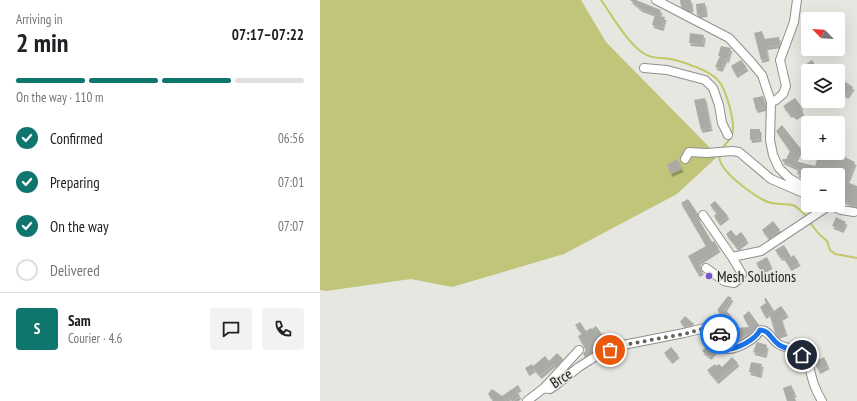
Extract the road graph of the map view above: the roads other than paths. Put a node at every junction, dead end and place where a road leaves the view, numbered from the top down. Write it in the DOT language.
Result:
graph roads {
  1 [pos="656,0"];
  2 [pos="797,0"];
  3 [pos="644,68"];
  4 [pos="771,102"];
  5 [pos="728,135"];
  6 [pos="685,159"];
  7 [pos="801,185"];
  8 [pos="801,192"];
  9 [pos="845,208"];
  10 [pos="845,211"];
  11 [pos="820,212"];
  12 [pos="856,213"];
  13 [pos="703,215"];
  14 [pos="732,257"];
  15 [pos="706,268"];
  16 [pos="578,350"];
  17 [pos="544,388"];
  18 [pos="527,401"];
  19 [pos="822,401"];
  1 -- 4 [label="street"];
  2 -- 4 [label="street"];
  3 -- 5 [label="street"];
  4 -- 7 [label="street"];
  6 -- 8 [label="street"];
  9 -- 12 [label="street"];
  10 -- 12 [label="street"];
  11 -- 14 [label="street"];
  13 -- 14 [label="street"];
  14 -- 15 [label="street"];
  16 -- 17 [label="street, Brce"];
  17 -- 18 [label="street, Brce"];
  17 -- 19 [label="street, Brce"];
}
